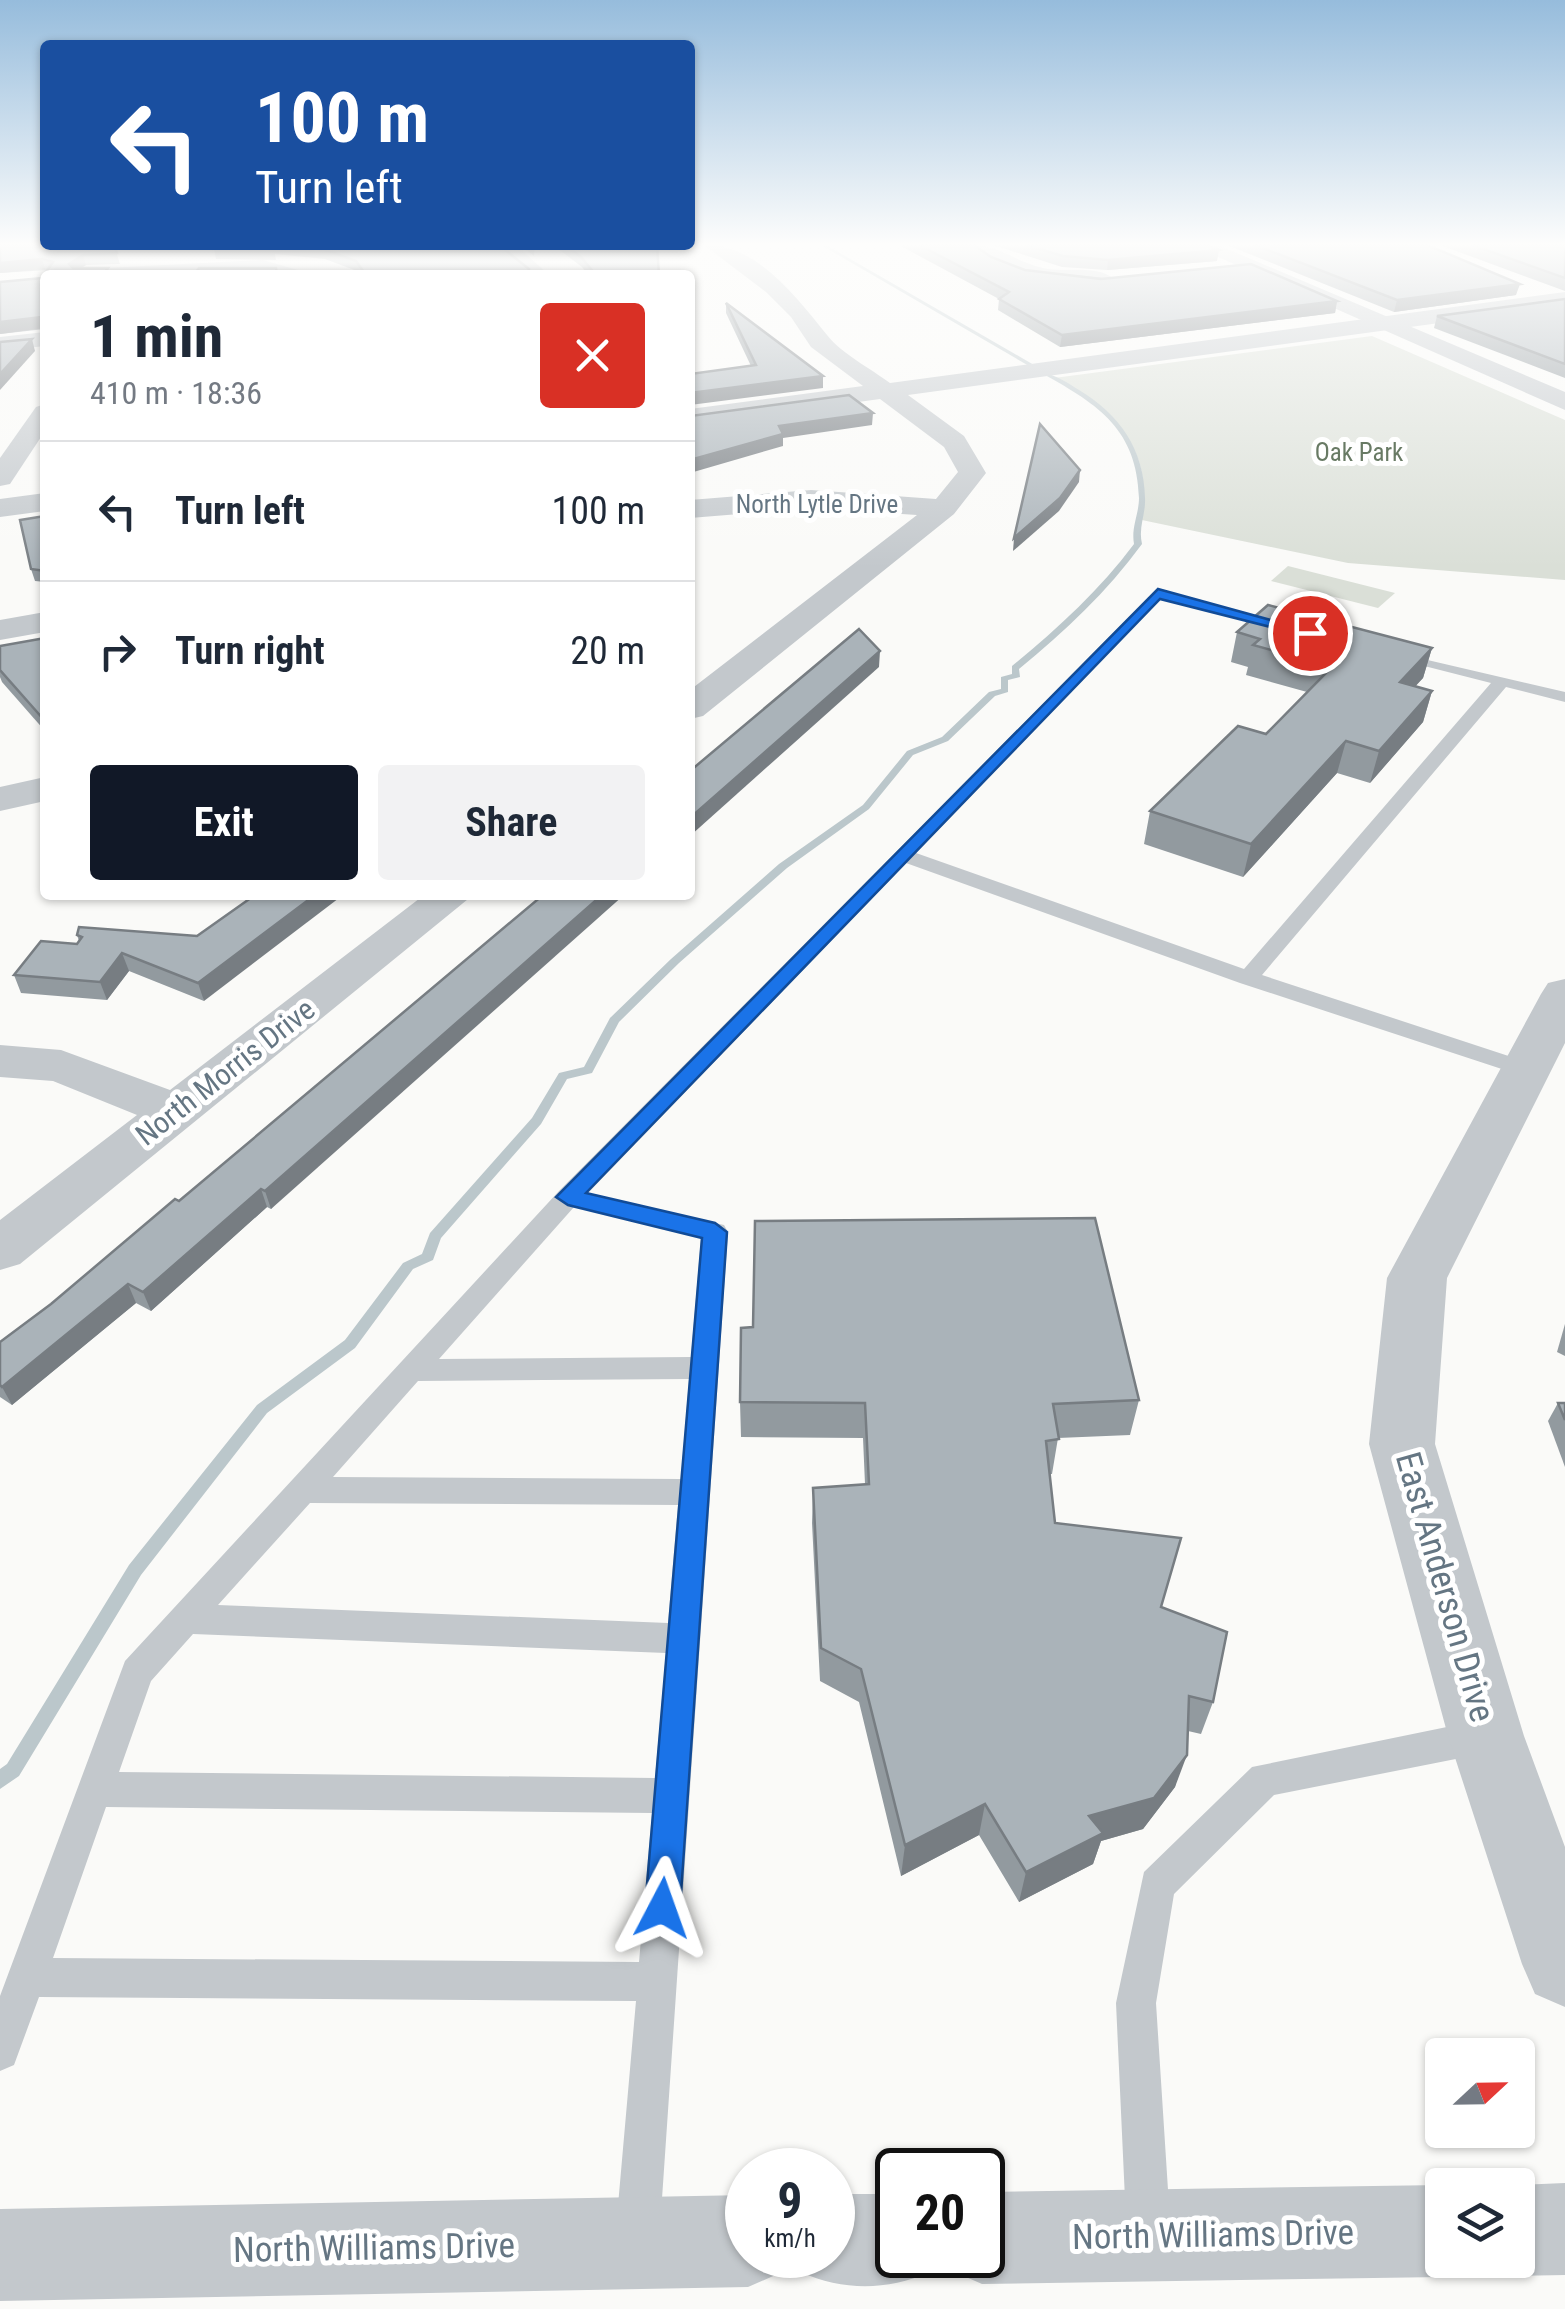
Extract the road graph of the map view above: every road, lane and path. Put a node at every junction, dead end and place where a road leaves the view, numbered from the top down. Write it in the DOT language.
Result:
graph roads {
  1 [pos="834,353"];
  2 [pos="1164,353"];
  3 [pos="1451,353"];
  4 [pos="886,392"];
  5 [pos="1558,394"];
  6 [pos="40,414"];
  7 [pos="695,416"];
  8 [pos="14,418"];
  9 [pos="40,419"];
  10 [pos="0,478"];
  11 [pos="40,503"];
  12 [pos="0,508"];
  13 [pos="944,508"];
  14 [pos="695,509"];
  15 [pos="40,623"];
  16 [pos="0,630"];
  17 [pos="1310,633"];
  18 [pos="1368,647"];
  19 [pos="1501,682"];
  20 [pos="1565,697"];
  21 [pos="695,704"];
  22 [pos="40,790"];
  23 [pos="0,799"];
  24 [pos="901,854"];
  25 [pos="445,900"];
  26 [pos="1248,978"];
  27 [pos="1565,994"];
  28 [pos="0,1061"];
  29 [pos="1524,1069"];
  30 [pos="175,1112"];
  31 [pos="568,1197"];
  32 [pos="0,1250"];
  33 [pos="704,1368"];
  34 [pos="411,1370"];
  35 [pos="302,1490"];
  36 [pos="695,1492"];
  37 [pos="185,1619"];
  38 [pos="684,1639"];
  39 [pos="1486,1736"];
  40 [pos="95,1789"];
  41 [pos="671,1796"];
  42 [pos="1565,1964"];
  43 [pos="27,1977"];
  44 [pos="657,1982"];
  45 [pos="0,2052"];
  46 [pos="1565,2229"];
  47 [pos="1535,2230"];
  48 [pos="1425,2231"];
  49 [pos="1149,2236"];
  50 [pos="1005,2238"];
  51 [pos="725,2242"];
  52 [pos="637,2243"];
  53 [pos="0,2255"];
  1 -- 4 [label="street"];
  2 -- 4 [label="street"];
  3 -- 5 [label="street"];
  4 -- 7 [label="street"];
  4 -- 13 [label="street"];
  6 -- 8 [label="street"];
  9 -- 10 [label="street"];
  11 -- 12 [label="street"];
  13 -- 14 [label="street, North Lytle Drive"];
  13 -- 21 [label="street"];
  15 -- 16 [label="street"];
  17 -- 24 [label="lane"];
  18 -- 19 [label="lane"];
  19 -- 20 [label="lane"];
  19 -- 26 [label="lane"];
  22 -- 23 [label="street"];
  24 -- 26 [label="lane"];
  24 -- 31 [label="lane"];
  25 -- 30 [label="street, North Morris Drive"];
  26 -- 29 [label="lane"];
  27 -- 29 [label="street, East Anderson Drive"];
  28 -- 30 [label="street"];
  29 -- 39 [label="street, East Anderson Drive"];
  30 -- 32 [label="street, North Morris Drive"];
  31 -- 33 [label="lane"];
  31 -- 34 [label="lane"];
  33 -- 34 [label="lane"];
  33 -- 36 [label="lane"];
  34 -- 35 [label="lane"];
  35 -- 36 [label="lane"];
  35 -- 37 [label="lane"];
  36 -- 38 [label="lane"];
  37 -- 38 [label="lane"];
  37 -- 40 [label="lane"];
  38 -- 41 [label="lane"];
  39 -- 42 [label="street, East Anderson Drive"];
  39 -- 49 [label="lane"];
  40 -- 41 [label="lane"];
  40 -- 43 [label="lane"];
  41 -- 44 [label="lane"];
  43 -- 44 [label="lane"];
  43 -- 45 [label="lane"];
  44 -- 52 [label="lane"];
  46 -- 47 [label="street"];
  48 -- 49 [label="street, North Williams Drive"];
  49 -- 50 [label="street, North Williams Drive"];
  51 -- 52 [label="street, North Williams Drive"];
  52 -- 53 [label="street, North Williams Drive"];
}
